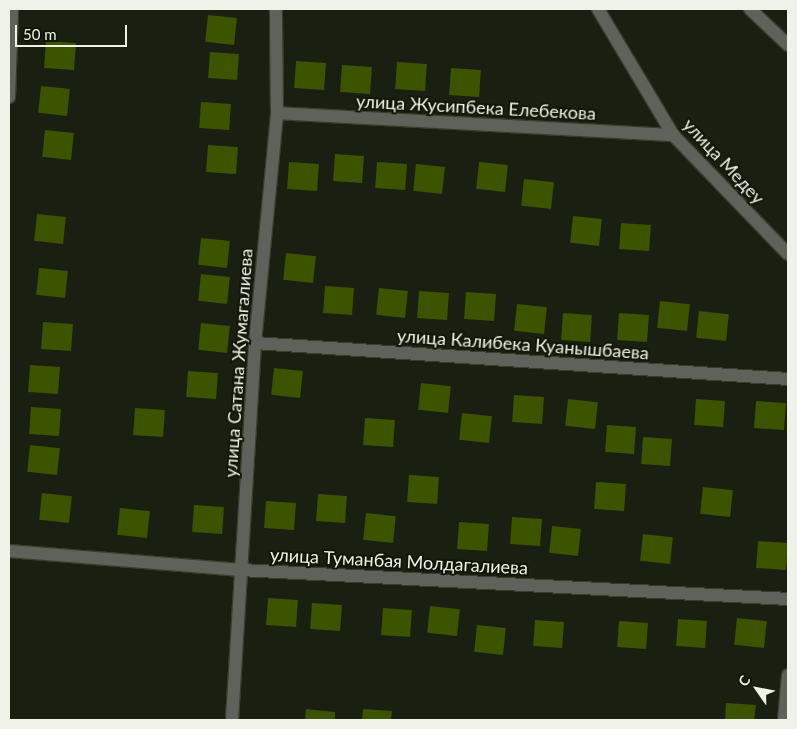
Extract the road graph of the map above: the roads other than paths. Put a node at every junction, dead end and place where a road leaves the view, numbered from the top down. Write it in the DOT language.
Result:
graph roads {
  1 [pos="12,9"];
  2 [pos="276,9"];
  3 [pos="598,9"];
  4 [pos="750,9"];
  5 [pos="788,45"];
  6 [pos="9,98"];
  7 [pos="276,112"];
  8 [pos="673,136"];
  9 [pos="788,254"];
  10 [pos="255,343"];
  11 [pos="788,379"];
  12 [pos="9,551"];
  13 [pos="240,570"];
  14 [pos="788,599"];
  15 [pos="788,675"];
  16 [pos="232,720"];
  17 [pos="784,720"];
  1 -- 6 [label="street"];
  2 -- 7 [label="street, улица Сатана Жумагалиева"];
  3 -- 8 [label="street, улица Медеу"];
  4 -- 5 [label="street"];
  7 -- 8 [label="street, улица Жусипбека Елебекова"];
  7 -- 10 [label="street, улица Сатана Жумагалиева"];
  8 -- 9 [label="street, улица Медеу"];
  10 -- 11 [label="street, улица Калибека Куанышбаева"];
  10 -- 13 [label="street, улица Сатана Жумагалиева"];
  12 -- 13 [label="street, улица Туманбая Молдагалиева"];
  13 -- 14 [label="street, улица Туманбая Молдагалиева"];
  13 -- 16 [label="street, улица Сатана Жумагалиева"];
  15 -- 17 [label="street"];
}
